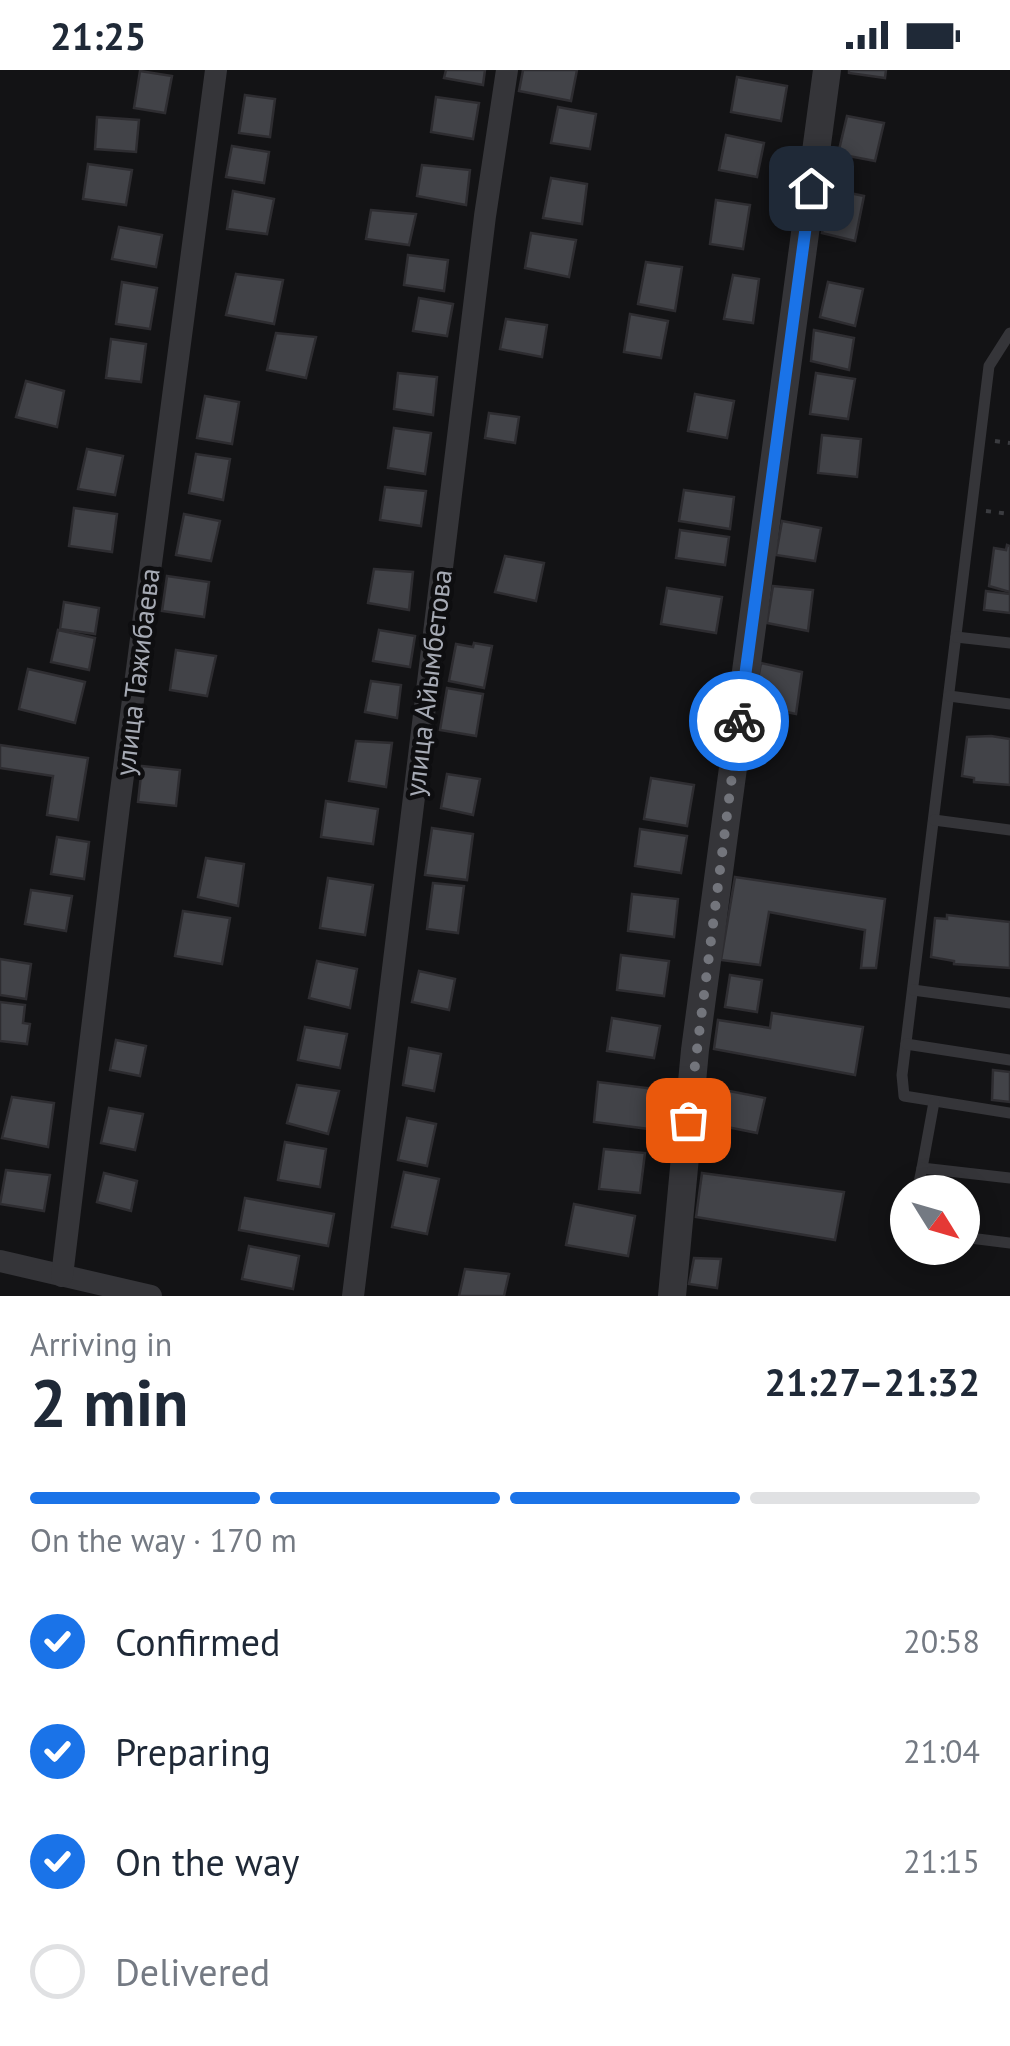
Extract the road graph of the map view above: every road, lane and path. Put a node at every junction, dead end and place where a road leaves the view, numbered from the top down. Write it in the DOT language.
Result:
graph roads {
  1 [pos="216,70"];
  2 [pos="506,70"];
  3 [pos="827,70"];
  4 [pos="1010,333"];
  5 [pos="956,637"];
  6 [pos="1010,643"];
  7 [pos="949,696"];
  8 [pos="1010,704"];
  9 [pos="934,820"];
  10 [pos="1010,830"];
  11 [pos="912,990"];
  12 [pos="1010,1003"];
  13 [pos="906,1044"];
  14 [pos="1010,1060"];
  15 [pos="934,1102"];
  16 [pos="1010,1113"];
  17 [pos="922,1168"];
  18 [pos="921,1175"];
  19 [pos="1010,1178"];
  20 [pos="980,1239"];
  21 [pos="1010,1242"];
  22 [pos="0,1261"];
  23 [pos="62,1276"];
  24 [pos="151,1296"];
  25 [pos="353,1296"];
  26 [pos="672,1296"];
  1 -- 23 [label="street, улица Тажибаева"];
  2 -- 25 [label="street, улица Айымбетова"];
  3 -- 26 [label="street"];
  4 -- 5 [label="lane"];
  5 -- 6 [label="lane"];
  5 -- 7 [label="lane"];
  7 -- 8 [label="lane"];
  7 -- 9 [label="lane"];
  9 -- 10 [label="lane"];
  9 -- 11 [label="lane"];
  11 -- 12 [label="lane"];
  11 -- 13 [label="lane"];
  13 -- 14 [label="lane"];
  13 -- 15 [label="lane"];
  15 -- 16 [label="lane"];
  15 -- 17 [label="lane"];
  17 -- 18 [label="lane"];
  17 -- 19 [label="lane"];
  20 -- 21 [label="lane"];
  22 -- 23 [label="street"];
  23 -- 24 [label="street"];
}
